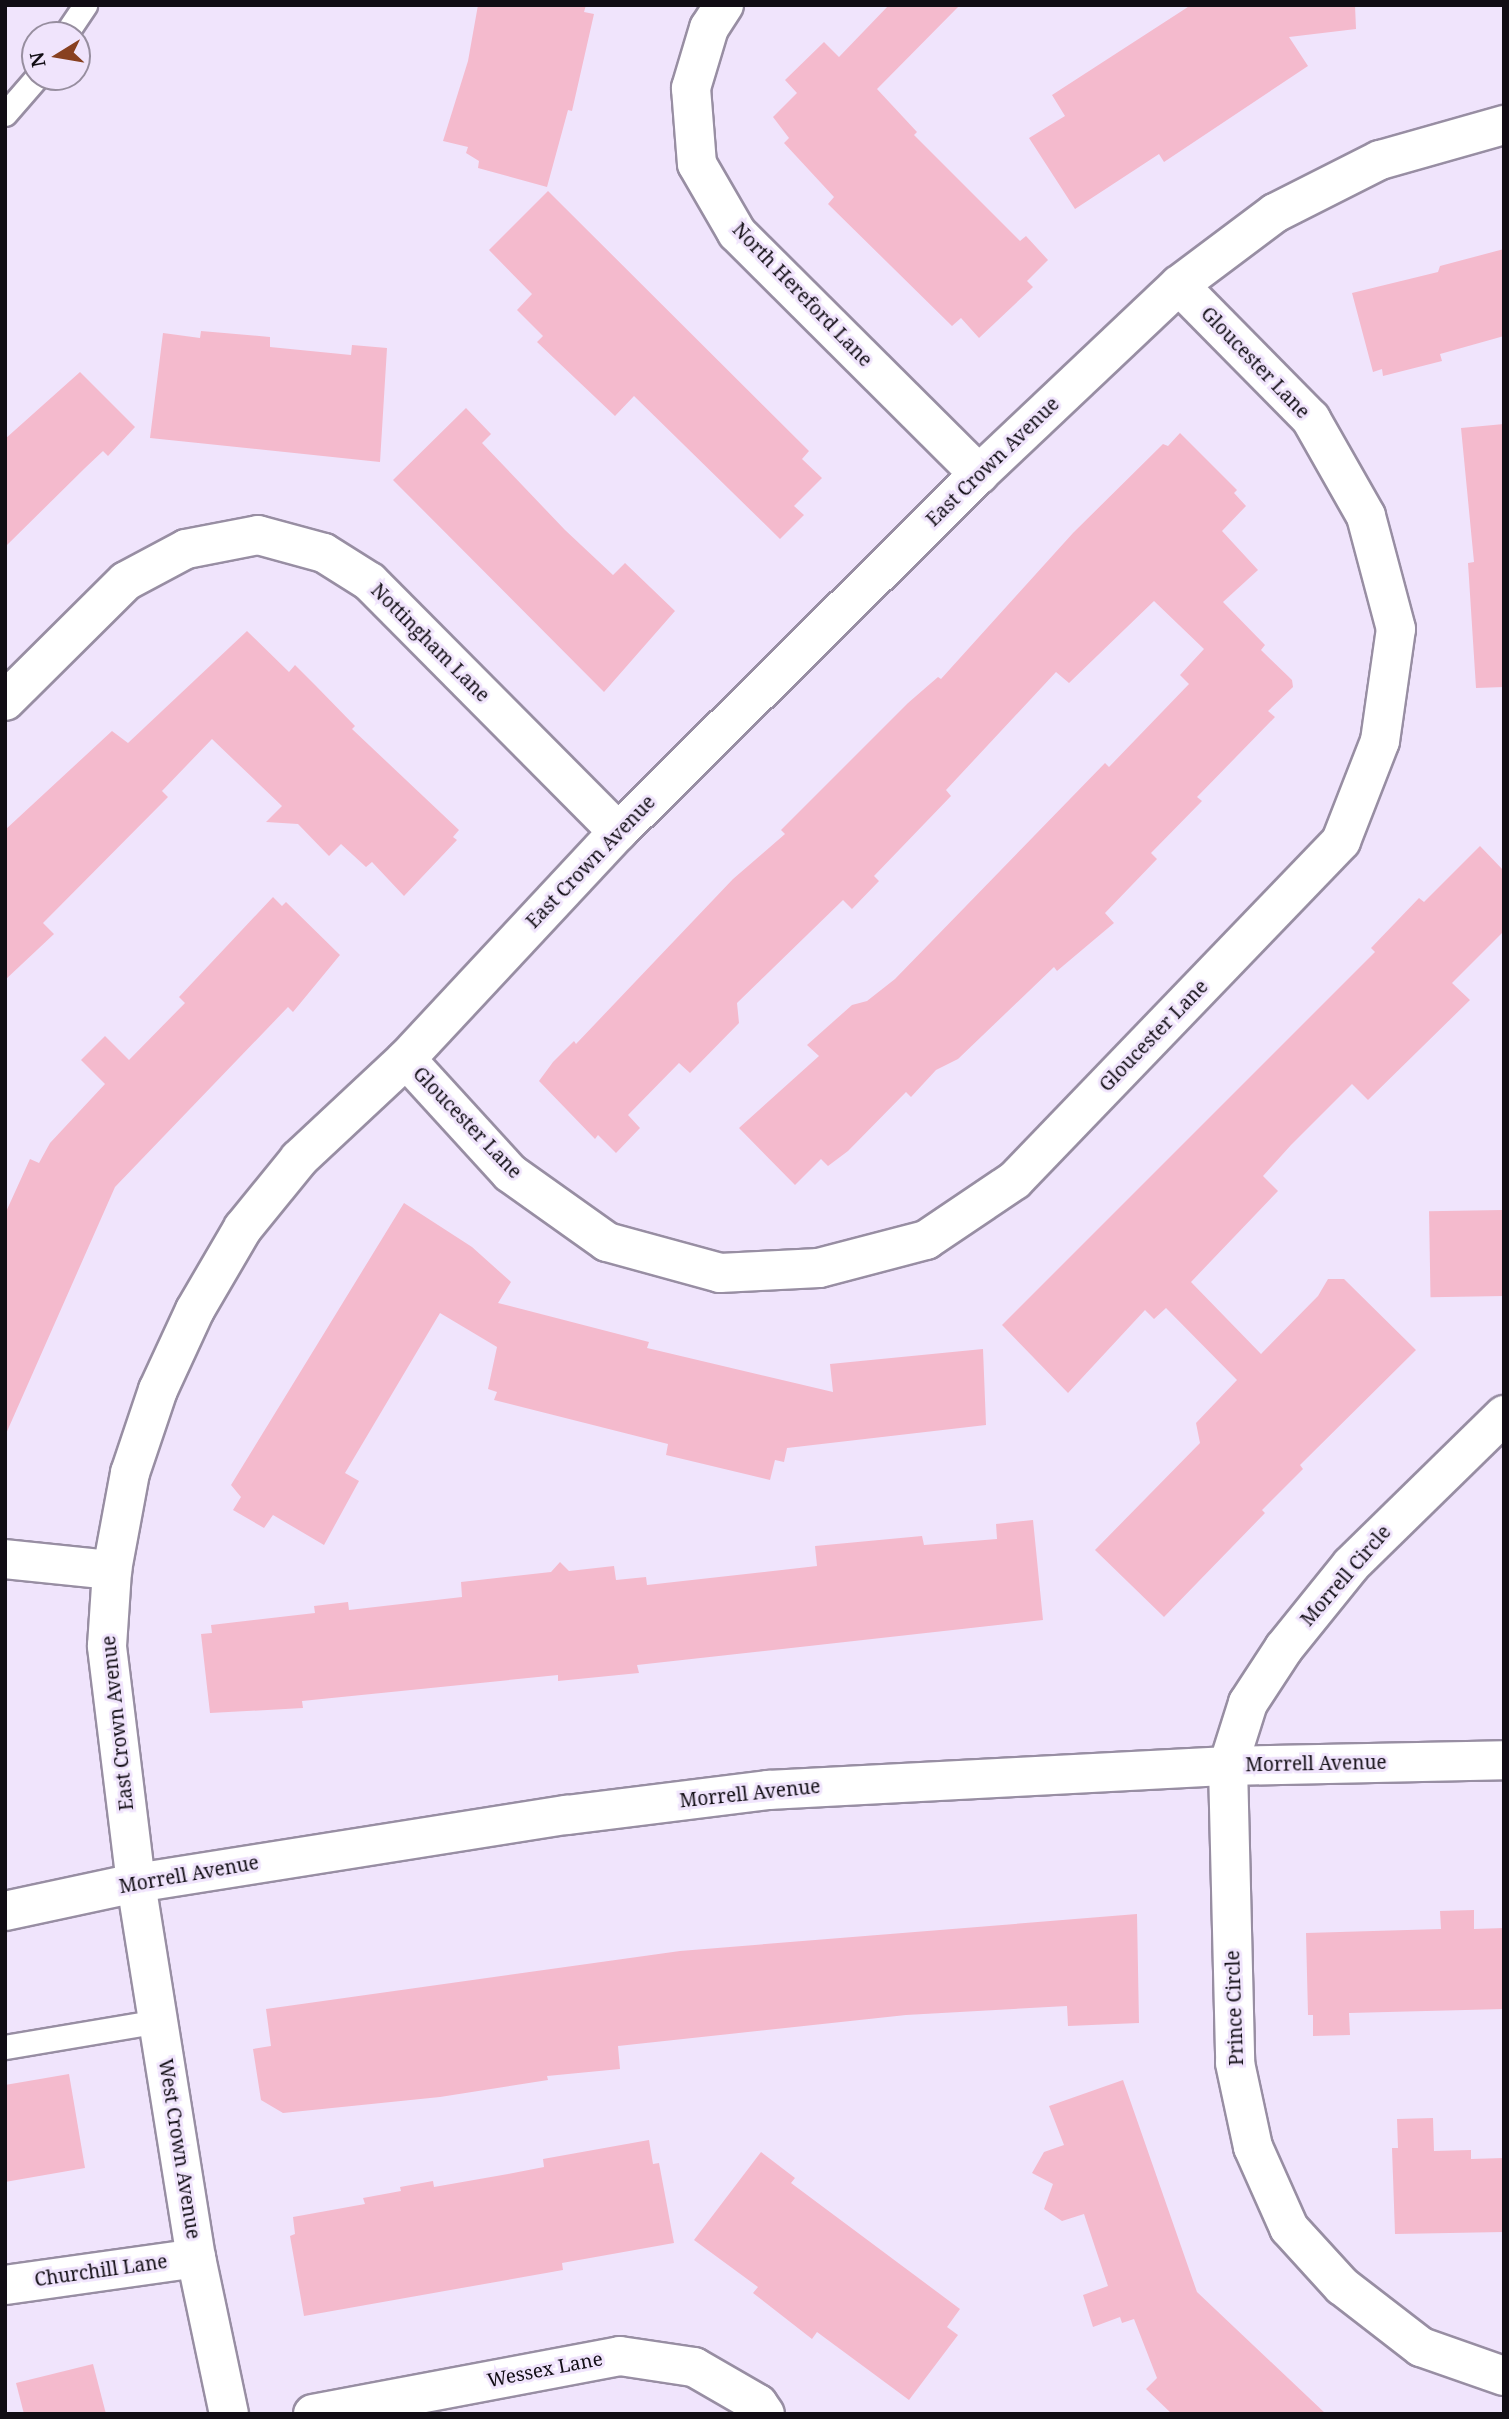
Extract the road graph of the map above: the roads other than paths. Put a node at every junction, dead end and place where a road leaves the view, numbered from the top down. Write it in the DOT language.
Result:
graph roads {
  1 [pos="85,5"];
  2 [pos="724,5"];
  3 [pos="74,21"];
  4 [pos="25,91"];
  5 [pos="5,114"];
  6 [pos="1504,125"];
  7 [pos="1179,285"];
  8 [pos="979,474"];
  9 [pos="5,701"];
  10 [pos="618,832"];
  11 [pos="406,1059"];
  12 [pos="1504,1415"];
  13 [pos="5,1559"];
  14 [pos="112,1570"];
  15 [pos="1504,1760"];
  16 [pos="1228,1766"];
  17 [pos="136,1883"];
  18 [pos="5,1911"];
  19 [pos="159,2021"];
  20 [pos="5,2047"];
  21 [pos="196,2258"];
  22 [pos="5,2285"];
  23 [pos="1504,2375"];
  24 [pos="229,2414"];
  25 [pos="313,2414"];
  26 [pos="765,2414"];
  1 -- 3 [label="lane"];
  2 -- 8 [label="street, North Hereford Lane"];
  4 -- 5 [label="lane"];
  6 -- 7 [label="street, East Crown Avenue"];
  7 -- 8 [label="street, East Crown Avenue"];
  7 -- 11 [label="street, Gloucester Lane"];
  8 -- 10 [label="street, East Crown Avenue"];
  9 -- 10 [label="street, Nottingham Lane"];
  10 -- 11 [label="street, East Crown Avenue"];
  11 -- 14 [label="street, East Crown Avenue"];
  12 -- 16 [label="street, Morrell Circle"];
  13 -- 14 [label="street"];
  14 -- 17 [label="street, East Crown Avenue"];
  15 -- 16 [label="street, Morrell Avenue"];
  16 -- 17 [label="street, Morrell Avenue"];
  16 -- 23 [label="street, Prince Circle"];
  17 -- 18 [label="street, Morrell Avenue"];
  17 -- 19 [label="street, West Crown Avenue"];
  19 -- 20 [label="lane"];
  19 -- 21 [label="street, West Crown Avenue"];
  21 -- 22 [label="street, Churchill Lane"];
  21 -- 24 [label="street, West Crown Avenue"];
  25 -- 26 [label="street, Wessex Lane"];
}
